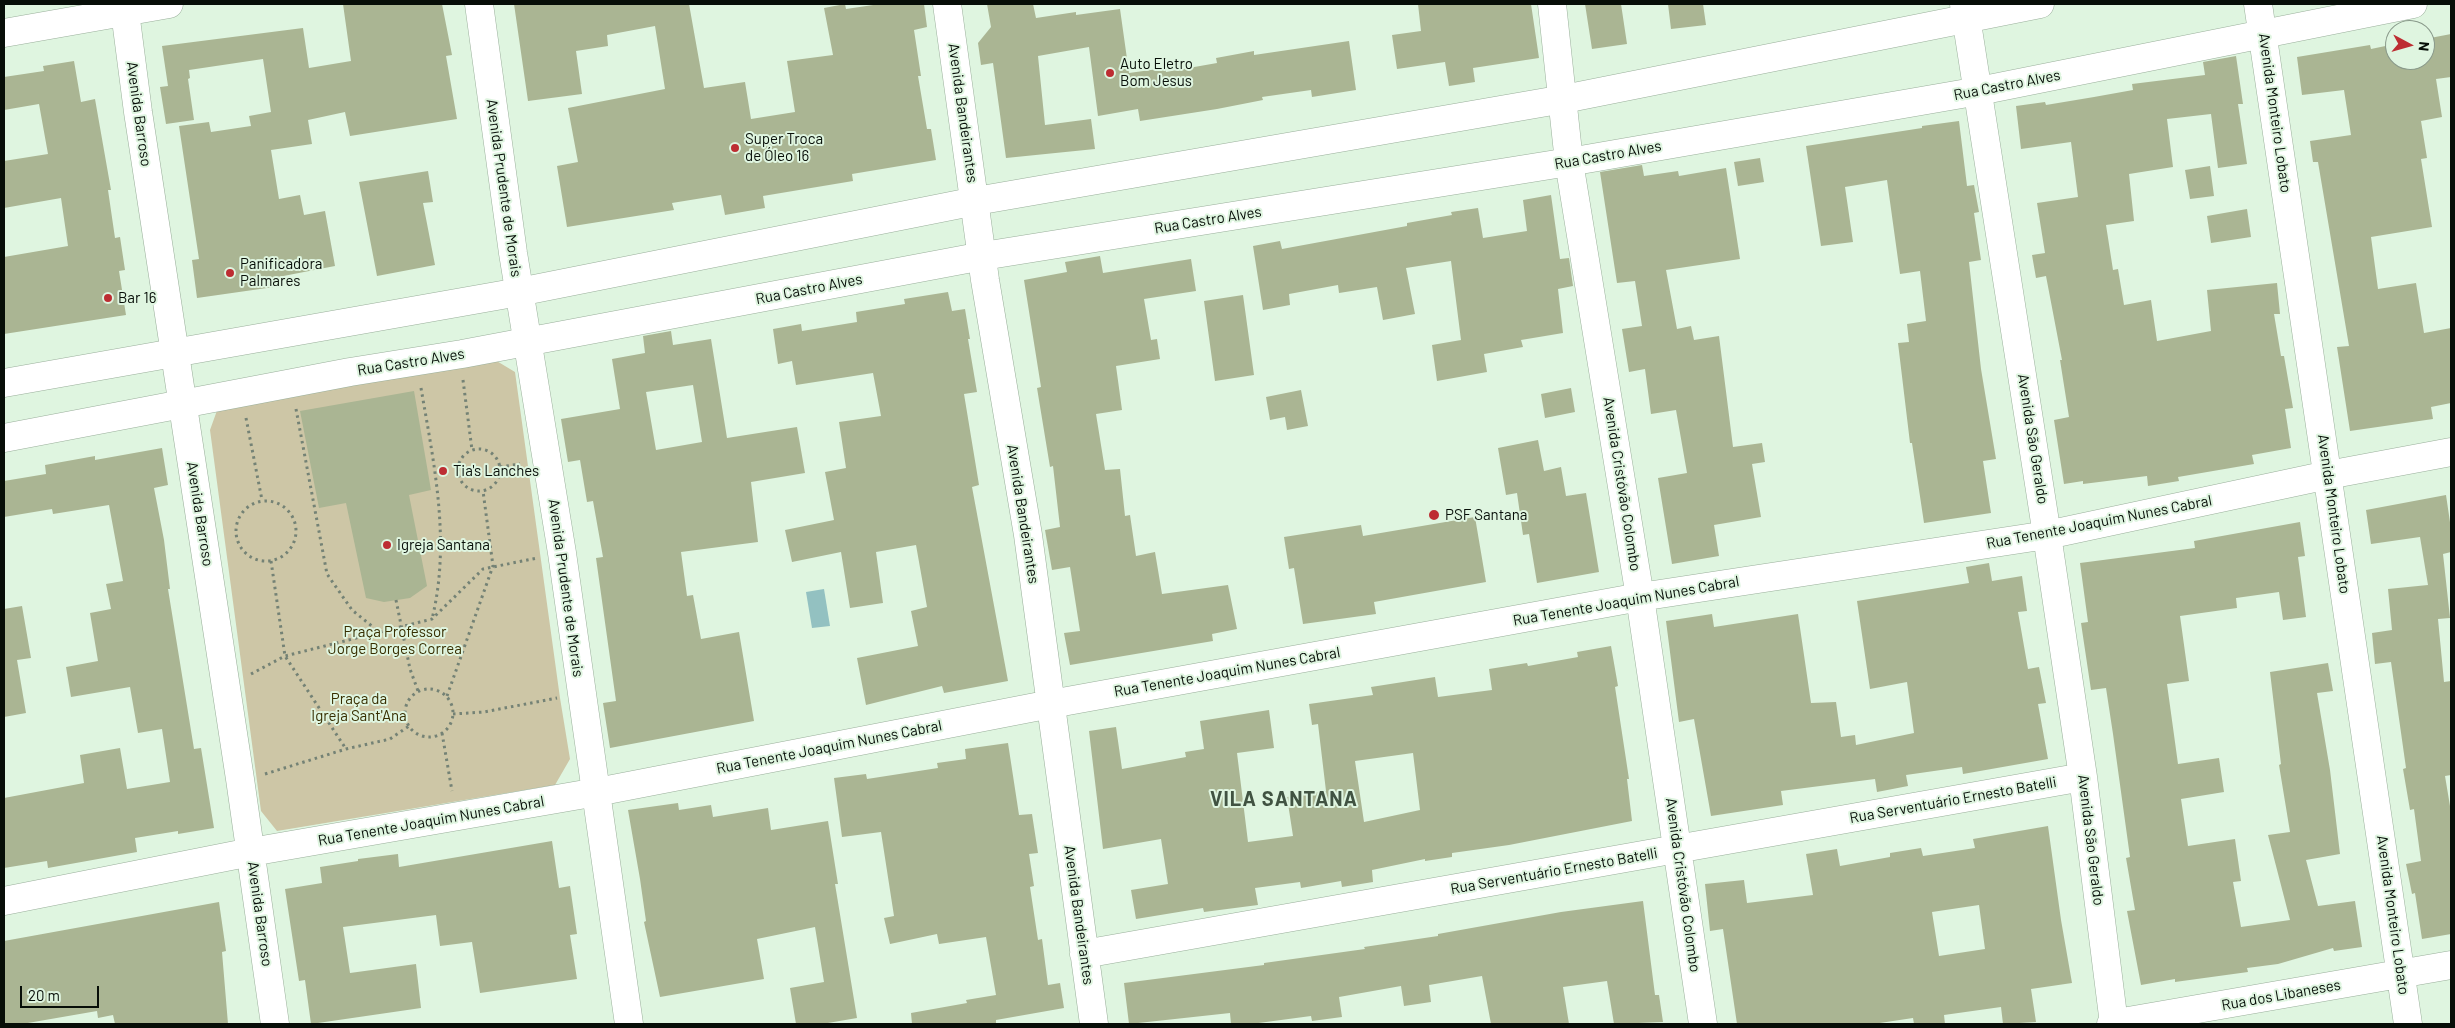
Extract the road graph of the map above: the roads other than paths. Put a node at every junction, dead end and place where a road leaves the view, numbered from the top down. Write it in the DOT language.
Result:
graph roads {
  1 [pos="169,4"];
  2 [pos="479,4"];
  3 [pos="947,4"];
  4 [pos="1552,4"];
  5 [pos="2040,4"];
  6 [pos="2258,4"];
  7 [pos="2412,4"];
  8 [pos="125,8"];
  9 [pos="1965,11"];
  10 [pos="4,33"];
  11 [pos="2264,34"];
  12 [pos="1979,91"];
  13 [pos="1564,99"];
  14 [pos="1569,162"];
  15 [pos="976,200"];
  16 [pos="983,256"];
  17 [pos="518,292"];
  18 [pos="527,341"];
  19 [pos="175,351"];
  20 [pos="4,383"];
  21 [pos="183,405"];
  22 [pos="4,438"];
  23 [pos="2451,452"];
  24 [pos="2328,475"];
  25 [pos="2047,535"];
  26 [pos="1640,597"];
  27 [pos="1051,704"];
  28 [pos="2083,777"];
  29 [pos="597,792"];
  30 [pos="1679,850"];
  31 [pos="251,852"];
  32 [pos="4,901"];
  33 [pos="1084,954"];
  34 [pos="2451,965"];
  35 [pos="2402,974"];
  36 [pos="275,1024"];
  37 [pos="629,1024"];
  38 [pos="1094,1024"];
  39 [pos="1703,1024"];
  40 [pos="2113,1024"];
  41 [pos="2408,1024"];
  1 -- 8 [label="street"];
  2 -- 17 [label="street, Avenida Prudente de Morais"];
  3 -- 15 [label="street, Avenida Bandeirantes"];
  4 -- 13 [label="street, Avenida Cristóvão Colombo"];
  5 -- 9 [label="street"];
  6 -- 11 [label="street, Avenida Monteiro Lobato"];
  7 -- 11 [label="street, Rua Castro Alves"];
  8 -- 10 [label="street"];
  8 -- 19 [label="street, Avenida Barroso"];
  9 -- 12 [label="street, Avenida São Geraldo"];
  9 -- 13 [label="street"];
  11 -- 12 [label="street, Rua Castro Alves"];
  11 -- 24 [label="street, Avenida Monteiro Lobato"];
  12 -- 14 [label="street, Rua Castro Alves"];
  12 -- 25 [label="street, Avenida São Geraldo"];
  13 -- 14 [label="street, Avenida Cristóvão Colombo"];
  13 -- 15 [label="street"];
  14 -- 16 [label="street, Rua Castro Alves"];
  14 -- 26 [label="street, Avenida Cristóvão Colombo"];
  15 -- 16 [label="street, Avenida Bandeirantes"];
  15 -- 17 [label="street"];
  16 -- 18 [label="street, Rua Castro Alves"];
  16 -- 27 [label="street, Avenida Bandeirantes"];
  17 -- 18 [label="street, Avenida Prudente de Morais"];
  17 -- 19 [label="street"];
  18 -- 21 [label="street, Rua Castro Alves"];
  18 -- 29 [label="street, Avenida Prudente de Morais"];
  19 -- 20 [label="street"];
  19 -- 21 [label="street, Avenida Barroso"];
  21 -- 22 [label="street, Rua Castro Alves"];
  21 -- 31 [label="street, Avenida Barroso"];
  23 -- 24 [label="street, Rua Tenente Joaquim Nunes Cabral"];
  24 -- 25 [label="street, Rua Tenente Joaquim Nunes Cabral"];
  24 -- 35 [label="street, Avenida Monteiro Lobato"];
  25 -- 26 [label="street, Rua Tenente Joaquim Nunes Cabral"];
  25 -- 28 [label="street, Avenida São Geraldo"];
  26 -- 27 [label="street, Rua Tenente Joaquim Nunes Cabral"];
  26 -- 30 [label="street, Avenida Cristóvão Colombo"];
  27 -- 29 [label="street, Rua Tenente Joaquim Nunes Cabral"];
  27 -- 33 [label="street, Avenida Bandeirantes"];
  28 -- 30 [label="street, Rua Serventuário Ernesto Batelli"];
  28 -- 40 [label="street, Avenida São Geraldo"];
  29 -- 31 [label="street, Rua Tenente Joaquim Nunes Cabral"];
  29 -- 37 [label="street, Avenida Prudente de Morais"];
  30 -- 33 [label="street, Rua Serventuário Ernesto Batelli"];
  30 -- 39 [label="street, Avenida Cristóvão Colombo"];
  31 -- 32 [label="street, Rua Tenente Joaquim Nunes Cabral"];
  31 -- 36 [label="street, Avenida Barroso"];
  33 -- 38 [label="street, Avenida Bandeirantes"];
  34 -- 35 [label="street, Rua dos Libaneses"];
  35 -- 40 [label="street, Rua dos Libaneses"];
  35 -- 41 [label="street, Avenida Monteiro Lobato"];
}
